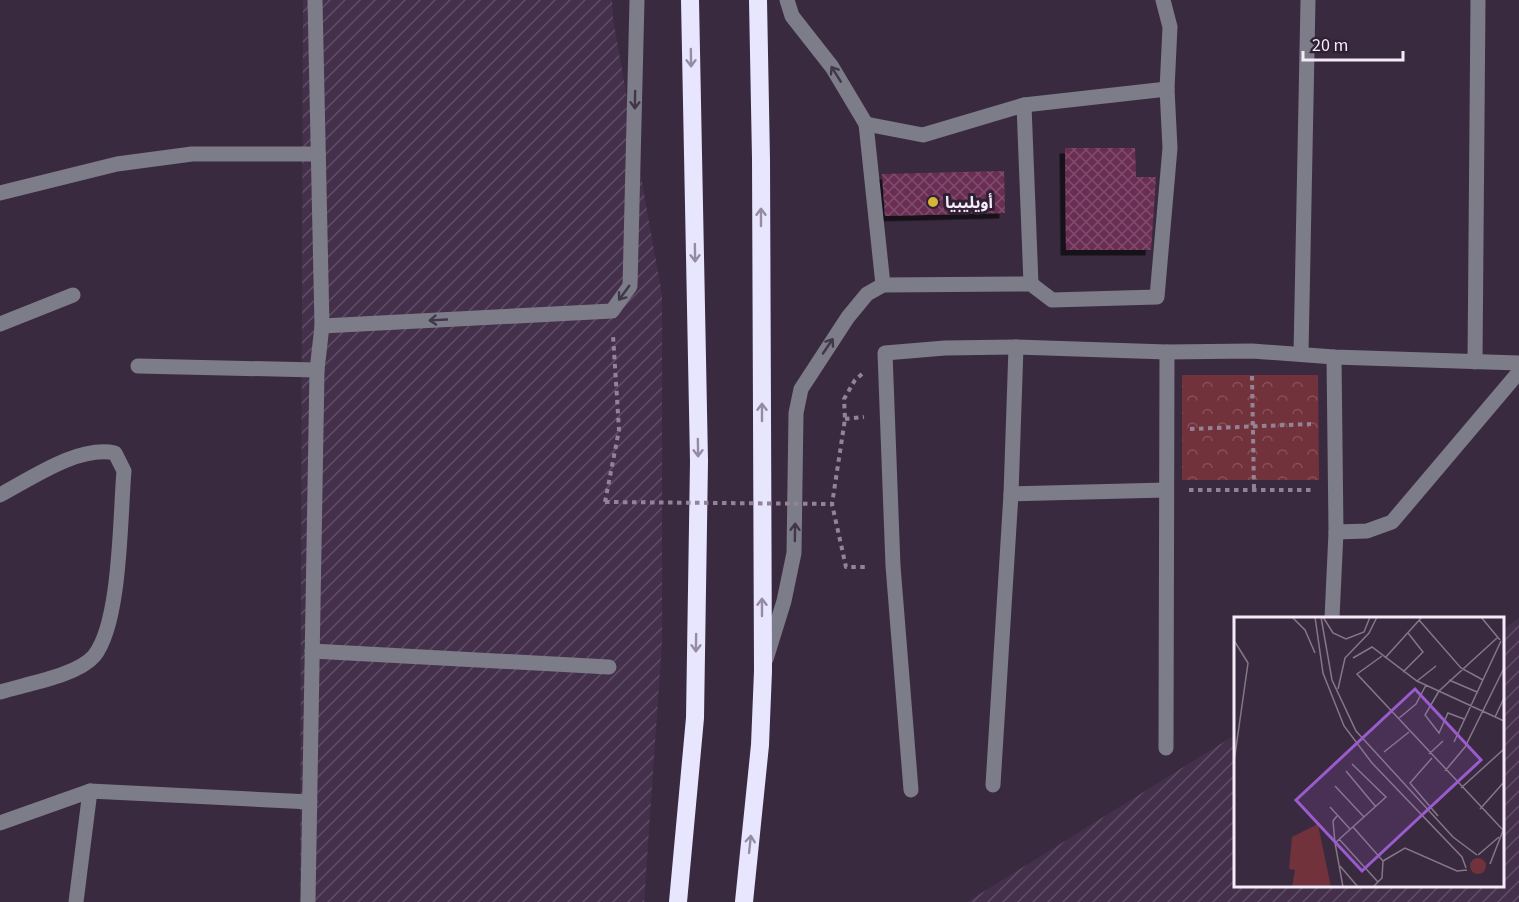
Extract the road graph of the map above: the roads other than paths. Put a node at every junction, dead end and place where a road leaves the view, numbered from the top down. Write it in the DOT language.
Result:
graph roads {
  1 [pos="315,0"];
  2 [pos="637,0"];
  3 [pos="690,0"];
  4 [pos="758,0"];
  5 [pos="787,0"];
  6 [pos="1163,0"];
  7 [pos="1308,0"];
  8 [pos="1478,0"];
  9 [pos="1167,89"];
  10 [pos="1024,105"];
  11 [pos="866,124"];
  12 [pos="318,154"];
  13 [pos="0,193"];
  14 [pos="1031,284"];
  15 [pos="883,285"];
  16 [pos="73,295"];
  17 [pos="0,324"];
  18 [pos="322,326"];
  19 [pos="1016,347"];
  20 [pos="1167,352"];
  21 [pos="1301,354"];
  22 [pos="1334,357"];
  23 [pos="1475,362"];
  24 [pos="1519,363"];
  25 [pos="138,366"];
  26 [pos="317,370"];
  27 [pos="1519,372"];
  28 [pos="1166,490"];
  29 [pos="1011,494"];
  30 [pos="0,495"];
  31 [pos="1336,532"];
  32 [pos="1332,617"];
  33 [pos="312,651"];
  34 [pos="609,667"];
  35 [pos="763,670"];
  36 [pos="0,692"];
  37 [pos="1166,748"];
  38 [pos="993,785"];
  39 [pos="911,790"];
  40 [pos="90,791"];
  41 [pos="310,802"];
  42 [pos="0,823"];
  43 [pos="76,902"];
  44 [pos="308,902"];
  45 [pos="678,902"];
  46 [pos="744,902"];
  1 -- 12 [label="street"];
  2 -- 18 [label="street, one-way"];
  3 -- 45 [label="highway, one-way"];
  35 -- 4 [label="highway, one-way"];
  11 -- 5 [label="street, one-way"];
  6 -- 9 [label="street"];
  7 -- 21 [label="street"];
  8 -- 23 [label="street"];
  9 -- 10 [label="street"];
  9 -- 14 [label="street"];
  10 -- 11 [label="street"];
  10 -- 14 [label="street"];
  11 -- 15 [label="street"];
  12 -- 13 [label="street"];
  12 -- 18 [label="street"];
  14 -- 15 [label="street"];
  35 -- 15 [label="street, one-way"];
  16 -- 17 [label="street"];
  18 -- 26 [label="street"];
  19 -- 20 [label="street"];
  19 -- 29 [label="street"];
  19 -- 39 [label="street"];
  20 -- 21 [label="street"];
  20 -- 28 [label="street"];
  21 -- 22 [label="street"];
  22 -- 23 [label="street"];
  22 -- 31 [label="street"];
  23 -- 24 [label="street"];
  25 -- 26 [label="street"];
  26 -- 33 [label="street"];
  27 -- 31 [label="street"];
  28 -- 29 [label="street"];
  28 -- 37 [label="street"];
  29 -- 38 [label="street"];
  30 -- 36 [label="street"];
  31 -- 32 [label="street"];
  33 -- 34 [label="street"];
  33 -- 41 [label="street"];
  46 -- 35 [label="highway, one-way"];
  40 -- 41 [label="street"];
  40 -- 42 [label="street"];
  40 -- 43 [label="street"];
  41 -- 44 [label="street"];
}
